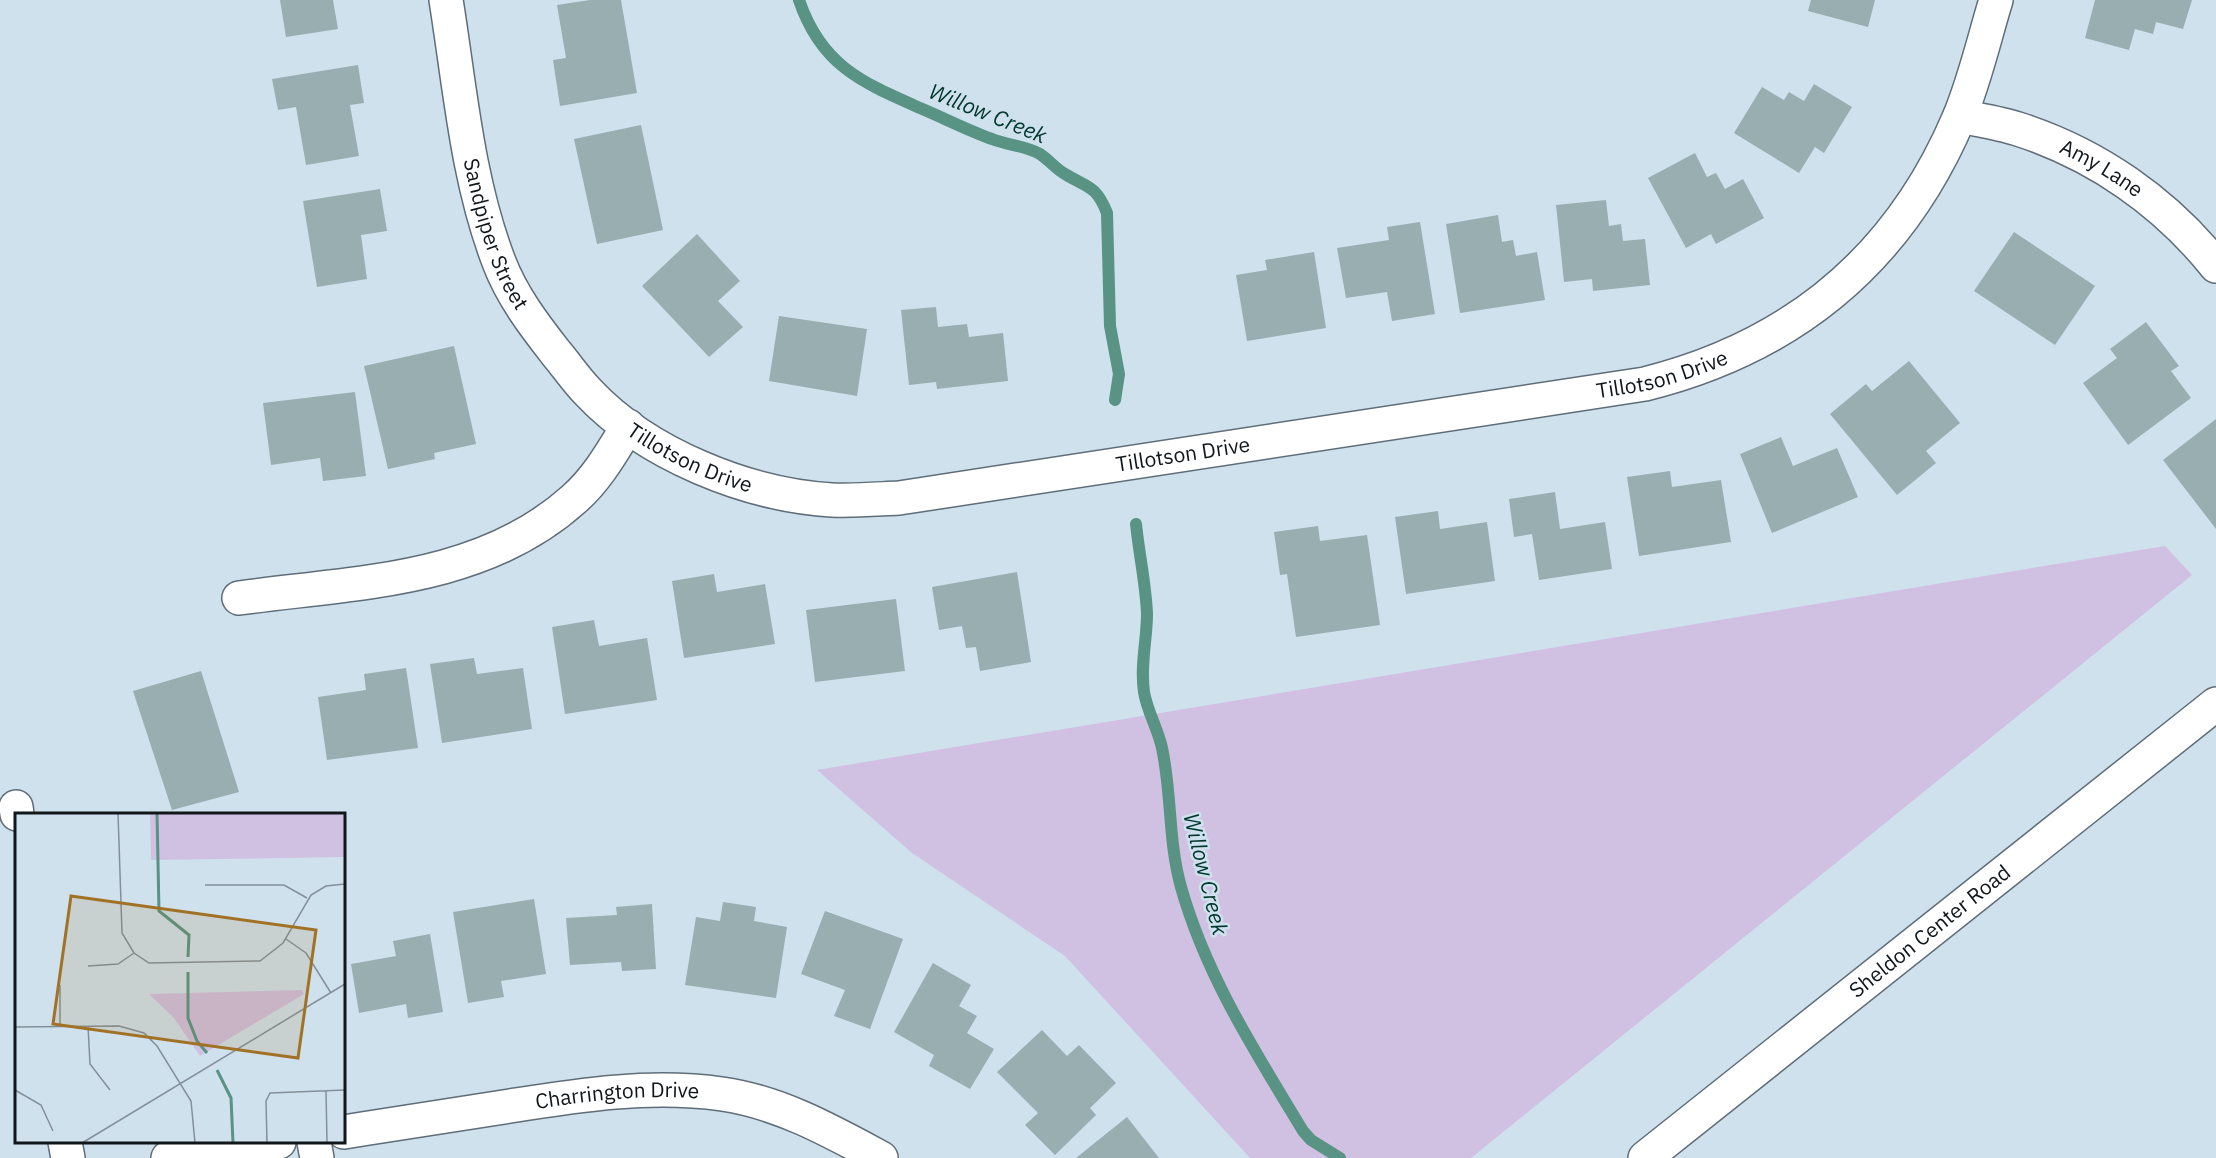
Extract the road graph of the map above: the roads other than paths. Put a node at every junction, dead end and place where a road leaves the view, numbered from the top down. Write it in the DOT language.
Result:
graph roads {
  1 [pos="446,0"];
  2 [pos="1996,0"];
  3 [pos="1960,116"];
  4 [pos="2216,266"];
  5 [pos="628,426"];
  6 [pos="239,598"];
  7 [pos="2216,704"];
  8 [pos="345,1132"];
  9 [pos="65,1143"];
  10 [pos="272,1143"];
  11 [pos="315,1143"];
  12 [pos="68,1158"];
  13 [pos="168,1158"];
  14 [pos="317,1158"];
  15 [pos="881,1158"];
  16 [pos="1645,1158"];
  1 -- 5 [label="street, Sandpiper Street"];
  2 -- 3 [label="street, Tillotson Drive"];
  3 -- 4 [label="street, Amy Lane"];
  3 -- 5 [label="street, Tillotson Drive"];
  5 -- 6 [label="street, Tillotson Drive"];
  7 -- 16 [label="street, Sheldon Center Road"];
  8 -- 15 [label="street, Charrington Drive"];
  9 -- 12 [label="street"];
  10 -- 13 [label="street"];
  11 -- 14 [label="street"];
}
